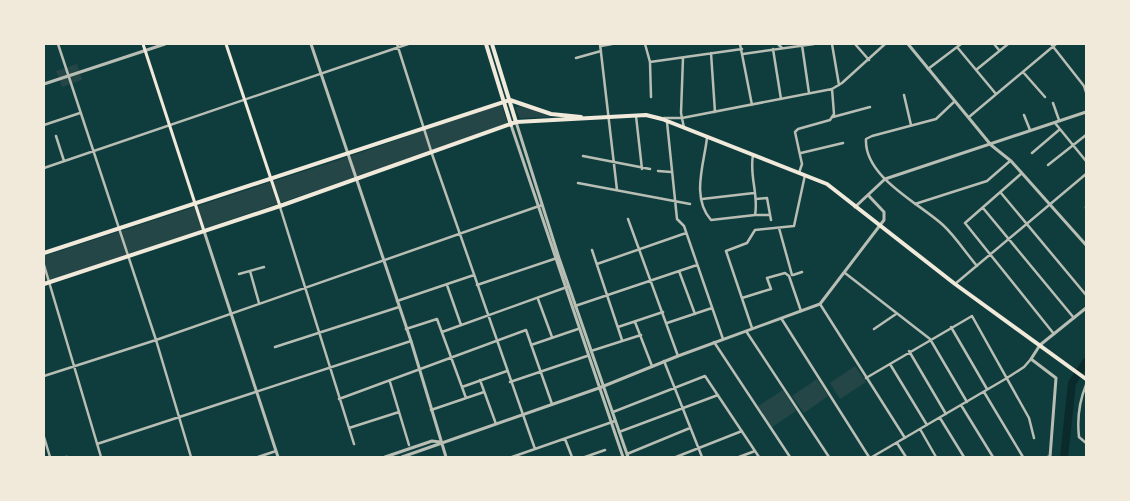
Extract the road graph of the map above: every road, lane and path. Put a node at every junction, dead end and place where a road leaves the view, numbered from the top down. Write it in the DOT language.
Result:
graph roads {
  1 [pos="58,44"];
  2 [pos="143,44"];
  3 [pos="165,44"];
  4 [pos="226,44"];
  5 [pos="310,44"];
  6 [pos="408,44"];
  7 [pos="486,44"];
  8 [pos="492,44"];
  9 [pos="612,44"];
  10 [pos="645,44"];
  11 [pos="740,44"];
  12 [pos="778,44"];
  13 [pos="814,44"];
  14 [pos="832,44"];
  15 [pos="855,44"];
  16 [pos="885,44"];
  17 [pos="908,44"];
  18 [pos="961,44"];
  19 [pos="994,44"];
  20 [pos="1008,44"];
  21 [pos="397,45"];
  22 [pos="601,45"];
  23 [pos="1053,45"];
  24 [pos="802,46"];
  25 [pos="957,47"];
  26 [pos="782,48"];
  27 [pos="742,49"];
  28 [pos="773,49"];
  29 [pos="145,50"];
  30 [pos="601,50"];
  31 [pos="999,51"];
  32 [pos="711,53"];
  33 [pos="743,54"];
  34 [pos="576,58"];
  35 [pos="683,58"];
  36 [pos="869,60"];
  37 [pos="650,62"];
  38 [pos="928,69"];
  39 [pos="976,70"];
  40 [pos="1023,72"];
  41 [pos="320,74"];
  42 [pos="68,76"];
  43 [pos="44,84"];
  44 [pos="839,86"];
  45 [pos="832,89"];
  46 [pos="1086,92"];
  47 [pos="810,94"];
  48 [pos="996,94"];
  49 [pos="904,95"];
  50 [pos="651,97"];
  51 [pos="1045,97"];
  52 [pos="781,99"];
  53 [pos="244,100"];
  54 [pos="510,100"];
  55 [pos="955,101"];
  56 [pos="503,102"];
  57 [pos="1053,103"];
  58 [pos="752,104"];
  59 [pos="870,107"];
  60 [pos="716,112"];
  61 [pos="1086,112"];
  62 [pos="81,113"];
  63 [pos="1024,115"];
  64 [pos="636,116"];
  65 [pos="832,117"];
  66 [pos="969,117"];
  67 [pos="608,118"];
  68 [pos="662,118"];
  69 [pos="682,118"];
  70 [pos="667,120"];
  71 [pos="516,122"];
  72 [pos="1057,122"];
  73 [pos="169,124"];
  74 [pos="44,125"];
  75 [pos="511,125"];
  76 [pos="911,126"];
  77 [pos="425,128"];
  78 [pos="684,128"];
  79 [pos="1059,130"];
  80 [pos="1031,132"];
  81 [pos="1086,135"];
  82 [pos="56,136"];
  83 [pos="708,138"];
  84 [pos="843,143"];
  85 [pos="991,145"];
  86 [pos="1072,145"];
  87 [pos="93,151"];
  88 [pos="1032,152"];
  89 [pos="347,154"];
  90 [pos="432,154"];
  91 [pos="800,154"];
  92 [pos="753,155"];
  93 [pos="583,156"];
  94 [pos="64,161"];
  95 [pos="1011,161"];
  96 [pos="1086,161"];
  97 [pos="614,163"];
  98 [pos="1048,165"];
  99 [pos="44,168"];
  100 [pos="642,169"];
  101 [pos="650,169"];
  102 [pos="658,170"];
  103 [pos="672,172"];
  104 [pos="799,173"];
  105 [pos="1022,173"];
  106 [pos="1086,174"];
  107 [pos="805,175"];
  108 [pos="271,179"];
  109 [pos="356,180"];
  110 [pos="885,180"];
  111 [pos="578,183"];
  112 [pos="616,190"];
  113 [pos="754,193"];
  114 [pos="1001,193"];
  115 [pos="868,195"];
  116 [pos="702,199"];
  117 [pos="755,199"];
  118 [pos="676,201"];
  119 [pos="195,203"];
  120 [pos="690,204"];
  121 [pos="916,204"];
  122 [pos="1050,204"];
  123 [pos="280,206"];
  124 [pos="540,206"];
  125 [pos="855,206"];
  126 [pos="984,208"];
  127 [pos="754,215"];
  128 [pos="769,215"];
  129 [pos="628,219"];
  130 [pos="771,220"];
  131 [pos="1027,223"];
  132 [pos="881,226"];
  133 [pos="779,228"];
  134 [pos="119,229"];
  135 [pos="204,231"];
  136 [pos="460,232"];
  137 [pos="686,232"];
  138 [pos="1009,239"];
  139 [pos="1086,246"];
  140 [pos="640,249"];
  141 [pos="592,250"];
  142 [pos="44,253"];
  143 [pos="990,254"];
  144 [pos="128,257"];
  145 [pos="557,258"];
  146 [pos="383,260"];
  147 [pos="597,264"];
  148 [pos="44,265"];
  149 [pos="697,265"];
  150 [pos="977,266"];
  151 [pos="264,267"];
  152 [pos="250,271"];
  153 [pos="679,271"];
  154 [pos="802,272"];
  155 [pos="845,273"];
  156 [pos="238,274"];
  157 [pos="474,275"];
  158 [pos="791,276"];
  159 [pos="652,280"];
  160 [pos="49,283"];
  161 [pos="44,284"];
  162 [pos="447,284"];
  163 [pos="955,284"];
  164 [pos="478,285"];
  165 [pos="567,287"];
  166 [pos="304,288"];
  167 [pos="1086,295"];
  168 [pos="606,296"];
  169 [pos="742,298"];
  170 [pos="538,299"];
  171 [pos="397,301"];
  172 [pos="259,303"];
  173 [pos="820,304"];
  174 [pos="399,307"];
  175 [pos="573,307"];
  176 [pos="712,308"];
  177 [pos="1086,308"];
  178 [pos="801,311"];
  179 [pos="232,312"];
  180 [pos="663,312"];
  181 [pos="695,314"];
  182 [pos="896,314"];
  183 [pos="488,316"];
  184 [pos="781,318"];
  185 [pos="1074,318"];
  186 [pos="635,322"];
  187 [pos="667,323"];
  188 [pos="461,325"];
  189 [pos="618,327"];
  190 [pos="951,327"];
  191 [pos="752,328"];
  192 [pos="406,329"];
  193 [pos="578,329"];
  194 [pos="874,329"];
  195 [pos="746,330"];
  196 [pos="318,332"];
  197 [pos="442,332"];
  198 [pos="1054,334"];
  199 [pos="641,335"];
  200 [pos="552,338"];
  201 [pos="723,339"];
  202 [pos="930,339"];
  203 [pos="156,340"];
  204 [pos="622,340"];
  205 [pos="411,341"];
  206 [pos="496,341"];
  207 [pos="714,342"];
  208 [pos="531,344"];
  209 [pos="1040,346"];
  210 [pos="275,347"];
  211 [pos="591,351"];
  212 [pos="909,352"];
  213 [pos="451,356"];
  214 [pos="587,356"];
  215 [pos="678,356"];
  216 [pos="1031,359"];
  217 [pos="664,362"];
  218 [pos="890,364"];
  219 [pos="75,365"];
  220 [pos="652,366"];
  221 [pos="329,367"];
  222 [pos="420,370"];
  223 [pos="506,371"];
  224 [pos="541,372"];
  225 [pos="44,376"];
  226 [pos="866,378"];
  227 [pos="1007,378"];
  228 [pos="1085,378"];
  229 [pos="480,380"];
  230 [pos="390,382"];
  231 [pos="510,382"];
  232 [pos="1086,386"];
  233 [pos="462,387"];
  234 [pos="603,387"];
  235 [pos="598,388"];
  236 [pos="674,388"];
  237 [pos="986,390"];
  238 [pos="257,391"];
  239 [pos="484,392"];
  240 [pos="718,394"];
  241 [pos="339,398"];
  242 [pos="466,398"];
  243 [pos="967,402"];
  244 [pos="552,405"];
  245 [pos="961,405"];
  246 [pos="683,407"];
  247 [pos="431,410"];
  248 [pos="399,412"];
  249 [pos="612,412"];
  250 [pos="946,414"];
  251 [pos="521,415"];
  252 [pos="178,418"];
  253 [pos="940,418"];
  254 [pos="613,422"];
  255 [pos="496,424"];
  256 [pos="927,425"];
  257 [pos="349,428"];
  258 [pos="691,428"];
  259 [pos="920,429"];
  260 [pos="742,431"];
  261 [pos="619,432"];
  262 [pos="44,437"];
  263 [pos="565,438"];
  264 [pos="905,438"];
  265 [pos="1034,438"];
  266 [pos="441,442"];
  267 [pos="897,443"];
  268 [pos="1086,443"];
  269 [pos="97,444"];
  270 [pos="354,444"];
  271 [pos="409,445"];
  272 [pos="699,448"];
  273 [pos="535,449"];
  274 [pos="605,450"];
  275 [pos="276,451"];
  276 [pos="755,451"];
  277 [pos="627,455"];
  278 [pos="877,456"];
  279 [pos="50,457"];
  280 [pos="101,457"];
  281 [pos="191,457"];
  282 [pos="258,457"];
  283 [pos="278,457"];
  284 [pos="385,457"];
  285 [pos="402,457"];
  286 [pos="446,457"];
  287 [pos="512,457"];
  288 [pos="517,457"];
  289 [pos="572,457"];
  290 [pos="585,457"];
  291 [pos="623,457"];
  292 [pos="676,457"];
  293 [pos="702,457"];
  294 [pos="739,457"];
  295 [pos="759,457"];
  296 [pos="790,457"];
  297 [pos="828,457"];
  298 [pos="871,457"];
  299 [pos="906,457"];
  300 [pos="936,457"];
  301 [pos="964,457"];
  302 [pos="993,457"];
  303 [pos="1023,457"];
  304 [pos="1048,457"];
  1 -- 42 [label="street"];
  2 -- 29 [label="main road"];
  3 -- 29 [label="street"];
  4 -- 53 [label="main road"];
  5 -- 41 [label="street"];
  6 -- 21 [label="street"];
  7 -- 56 [label="main road"];
  8 -- 54 [label="main road"];
  9 -- 22 [label="street"];
  10 -- 37 [label="street"];
  11 -- 27 [label="street"];
  12 -- 26 [label="street"];
  13 -- 24 [label="street"];
  14 -- 44 [label="street"];
  15 -- 36 [label="street"];
  16 -- 36 [label="street"];
  17 -- 38 [label="street"];
  18 -- 25 [label="street"];
  19 -- 31 [label="street"];
  20 -- 31 [label="street"];
  21 -- 41 [label="street"];
  21 -- 77 [label="street"];
  22 -- 30 [label="street"];
  23 -- 40 [label="street"];
  23 -- 46 [label="street"];
  24 -- 26 [label="street"];
  24 -- 47 [label="street"];
  25 -- 38 [label="street"];
  25 -- 39 [label="street"];
  26 -- 28 [label="street"];
  27 -- 32 [label="street"];
  27 -- 33 [label="street"];
  28 -- 33 [label="street"];
  28 -- 52 [label="street"];
  29 -- 42 [label="street"];
  29 -- 73 [label="main road"];
  30 -- 34 [label="street"];
  30 -- 67 [label="street"];
  31 -- 39 [label="street"];
  32 -- 35 [label="street"];
  32 -- 60 [label="street"];
  33 -- 58 [label="street"];
  35 -- 37 [label="street"];
  35 -- 69 [label="street"];
  36 -- 44 [label="street"];
  37 -- 50 [label="street"];
  38 -- 55 [label="street"];
  39 -- 48 [label="street"];
  40 -- 48 [label="street"];
  40 -- 51 [label="street"];
  41 -- 53 [label="street"];
  41 -- 89 [label="street"];
  42 -- 43 [label="street"];
  42 -- 62 [label="street"];
  44 -- 45 [label="street"];
  45 -- 47 [label="street"];
  45 -- 65 [label="street"];
  47 -- 52 [label="street"];
  48 -- 66 [label="street"];
  49 -- 76 [label="street"];
  52 -- 58 [label="street"];
  53 -- 73 [label="street"];
  53 -- 108 [label="main road"];
  54 -- 56 [label="main road"];
  54 -- 67 [label="main road"];
  54 -- 71 [label="main road"];
  55 -- 66 [label="street"];
  55 -- 76 [label="street"];
  56 -- 75 [label="main road"];
  56 -- 77 [label="main road"];
  57 -- 72 [label="street"];
  58 -- 60 [label="street"];
  59 -- 65 [label="street"];
  60 -- 69 [label="street"];
  61 -- 72 [label="street"];
  62 -- 74 [label="street"];
  62 -- 87 [label="street"];
  63 -- 80 [label="street"];
  64 -- 67 [label="main road"];
  64 -- 68 [label="main road"];
  64 -- 100 [label="street"];
  65 -- 91 [label="street"];
  66 -- 85 [label="street"];
  67 -- 71 [label="main road"];
  67 -- 97 [label="street"];
  68 -- 69 [label="street"];
  68 -- 70 [label="main road"];
  69 -- 78 [label="street"];
  70 -- 78 [label="main road"];
  70 -- 103 [label="street"];
  71 -- 75 [label="main road"];
  71 -- 124 [label="street"];
  72 -- 79 [label="street"];
  72 -- 80 [label="street"];
  73 -- 87 [label="street"];
  73 -- 119 [label="main road"];
  75 -- 90 [label="main road"];
  75 -- 124 [label="street"];
  76 -- 110 [label="street"];
  77 -- 89 [label="main road"];
  77 -- 90 [label="street"];
  78 -- 83 [label="main road"];
  79 -- 86 [label="street"];
  79 -- 88 [label="street"];
  80 -- 85 [label="street"];
  81 -- 86 [label="street"];
  82 -- 94 [label="street"];
  83 -- 92 [label="main road"];
  83 -- 116 [label="street"];
  84 -- 91 [label="street"];
  85 -- 95 [label="street"];
  85 -- 110 [label="street"];
  86 -- 96 [label="street"];
  86 -- 98 [label="street"];
  87 -- 94 [label="street"];
  87 -- 134 [label="street"];
  89 -- 108 [label="main road"];
  89 -- 109 [label="street"];
  90 -- 109 [label="main road"];
  90 -- 136 [label="street"];
  91 -- 104 [label="street"];
  92 -- 104 [label="main road"];
  92 -- 113 [label="street"];
  93 -- 97 [label="street"];
  94 -- 99 [label="street"];
  95 -- 105 [label="street"];
  95 -- 121 [label="street"];
  97 -- 100 [label="street"];
  97 -- 112 [label="street"];
  100 -- 101 [label="street"];
  102 -- 103 [label="street"];
  103 -- 118 [label="street"];
  104 -- 107 [label="main road"];
  105 -- 114 [label="street"];
  105 -- 122 [label="street"];
  106 -- 122 [label="street"];
  107 -- 125 [label="main road"];
  107 -- 133 [label="street"];
  108 -- 119 [label="main road"];
  108 -- 123 [label="main road"];
  109 -- 123 [label="main road"];
  109 -- 146 [label="street"];
  110 -- 115 [label="street"];
  110 -- 121 [label="street"];
  111 -- 112 [label="street"];
  112 -- 118 [label="street"];
  113 -- 116 [label="street"];
  113 -- 117 [label="street"];
  114 -- 126 [label="street"];
  114 -- 131 [label="street"];
  115 -- 125 [label="street"];
  115 -- 132 [label="street"];
  116 -- 127 [label="street"];
  117 -- 127 [label="street"];
  117 -- 128 [label="street"];
  118 -- 120 [label="street"];
  118 -- 137 [label="street"];
  119 -- 134 [label="main road"];
  119 -- 135 [label="main road"];
  121 -- 150 [label="street"];
  122 -- 131 [label="street"];
  122 -- 139 [label="street"];
  123 -- 135 [label="main road"];
  123 -- 166 [label="street"];
  124 -- 136 [label="street"];
  124 -- 145 [label="street"];
  125 -- 132 [label="main road"];
  126 -- 138 [label="street"];
  126 -- 143 [label="street"];
  127 -- 128 [label="street"];
  128 -- 130 [label="street"];
  129 -- 140 [label="street"];
  131 -- 138 [label="street"];
  131 -- 167 [label="street"];
  132 -- 155 [label="street"];
  132 -- 163 [label="main road"];
  133 -- 158 [label="street"];
  133 -- 169 [label="street"];
  134 -- 142 [label="main road"];
  134 -- 144 [label="street"];
  135 -- 144 [label="main road"];
  135 -- 179 [label="street"];
  136 -- 146 [label="street"];
  136 -- 157 [label="street"];
  137 -- 140 [label="street"];
  137 -- 149 [label="street"];
  138 -- 143 [label="street"];
  138 -- 185 [label="street"];
  140 -- 147 [label="street"];
  140 -- 159 [label="street"];
  141 -- 147 [label="street"];
  143 -- 150 [label="street"];
  143 -- 198 [label="street"];
  144 -- 160 [label="main road"];
  144 -- 203 [label="street"];
  145 -- 164 [label="street"];
  145 -- 165 [label="street"];
  146 -- 166 [label="street"];
  146 -- 171 [label="street"];
  147 -- 168 [label="street"];
  148 -- 160 [label="street"];
  149 -- 153 [label="street"];
  149 -- 176 [label="street"];
  150 -- 163 [label="street"];
  151 -- 152 [label="street"];
  152 -- 156 [label="street"];
  152 -- 172 [label="street"];
  153 -- 159 [label="street"];
  153 -- 181 [label="street"];
  154 -- 158 [label="street"];
  155 -- 173 [label="street"];
  155 -- 182 [label="street"];
  157 -- 162 [label="street"];
  157 -- 164 [label="street"];
  158 -- 169 [label="street"];
  158 -- 178 [label="street"];
  159 -- 168 [label="street"];
  159 -- 180 [label="street"];
  160 -- 161 [label="main road"];
  160 -- 219 [label="street"];
  162 -- 171 [label="street"];
  162 -- 188 [label="street"];
  163 -- 209 [label="main road"];
  164 -- 183 [label="street"];
  165 -- 170 [label="street"];
  165 -- 175 [label="street"];
  166 -- 172 [label="street"];
  166 -- 196 [label="street"];
  168 -- 175 [label="street"];
  168 -- 189 [label="street"];
  169 -- 191 [label="street"];
  170 -- 183 [label="street"];
  170 -- 200 [label="street"];
  171 -- 174 [label="street"];
  172 -- 179 [label="street"];
  173 -- 178 [label="street"];
  173 -- 226 [label="street"];
  174 -- 192 [label="street"];
  174 -- 196 [label="street"];
  175 -- 193 [label="street"];
  175 -- 211 [label="street"];
  176 -- 181 [label="street"];
  176 -- 201 [label="street"];
  177 -- 185 [label="street"];
  178 -- 184 [label="street"];
  179 -- 203 [label="street"];
  179 -- 238 [label="street"];
  180 -- 186 [label="street"];
  180 -- 187 [label="street"];
  181 -- 187 [label="street"];
  182 -- 194 [label="street"];
  182 -- 202 [label="street"];
  183 -- 188 [label="street"];
  183 -- 206 [label="street"];
  184 -- 191 [label="street"];
  184 -- 298 [label="street"];
  185 -- 198 [label="street"];
  186 -- 189 [label="street"];
  186 -- 199 [label="street"];
  187 -- 215 [label="street"];
  188 -- 197 [label="street"];
  189 -- 204 [label="street"];
  190 -- 202 [label="street"];
  190 -- 227 [label="street"];
  190 -- 237 [label="street"];
  191 -- 195 [label="street"];
  192 -- 197 [label="street"];
  192 -- 205 [label="street"];
  193 -- 200 [label="street"];
  193 -- 214 [label="street"];
  195 -- 201 [label="street"];
  195 -- 297 [label="street"];
  196 -- 210 [label="street"];
  196 -- 221 [label="street"];
  197 -- 213 [label="street"];
  198 -- 209 [label="street"];
  199 -- 204 [label="street"];
  199 -- 220 [label="street"];
  200 -- 208 [label="street"];
  201 -- 207 [label="street"];
  202 -- 212 [label="street"];
  202 -- 243 [label="street"];
  203 -- 219 [label="street"];
  203 -- 252 [label="street"];
  204 -- 211 [label="street"];
  205 -- 221 [label="street"];
  205 -- 222 [label="street"];
  206 -- 208 [label="street"];
  206 -- 213 [label="street"];
  206 -- 223 [label="street"];
  207 -- 215 [label="street"];
  207 -- 296 [label="street"];
  208 -- 224 [label="street"];
  209 -- 216 [label="street"];
  209 -- 228 [label="main road"];
  211 -- 234 [label="street"];
  212 -- 218 [label="street"];
  212 -- 250 [label="street"];
  213 -- 222 [label="street"];
  213 -- 233 [label="street"];
  214 -- 224 [label="street"];
  214 -- 235 [label="street"];
  215 -- 217 [label="street"];
  216 -- 227 [label="street"];
  216 -- 304 [label="street"];
  217 -- 220 [label="street"];
  217 -- 236 [label="street"];
  218 -- 226 [label="street"];
  218 -- 256 [label="street"];
  219 -- 225 [label="street"];
  219 -- 269 [label="street"];
  220 -- 234 [label="street"];
  221 -- 238 [label="street"];
  221 -- 241 [label="street"];
  222 -- 230 [label="street"];
  222 -- 247 [label="street"];
  223 -- 229 [label="street"];
  223 -- 231 [label="street"];
  224 -- 231 [label="street"];
  224 -- 244 [label="street"];
  226 -- 264 [label="street"];
  227 -- 237 [label="street"];
  227 -- 265 [label="street"];
  229 -- 233 [label="street"];
  229 -- 239 [label="street"];
  230 -- 241 [label="street"];
  230 -- 248 [label="street"];
  231 -- 251 [label="street"];
  232 -- 268 [label="street"];
  233 -- 242 [label="street"];
  234 -- 235 [label="street"];
  234 -- 249 [label="street"];
  235 -- 244 [label="street"];
  235 -- 254 [label="street"];
  236 -- 240 [label="street"];
  236 -- 246 [label="street"];
  236 -- 249 [label="street"];
  237 -- 243 [label="street"];
  237 -- 303 [label="street"];
  238 -- 252 [label="street"];
  238 -- 275 [label="street"];
  239 -- 242 [label="street"];
  239 -- 255 [label="street"];
  240 -- 246 [label="street"];
  240 -- 260 [label="street"];
  241 -- 257 [label="street"];
  242 -- 247 [label="street"];
  243 -- 245 [label="street"];
  244 -- 251 [label="street"];
  245 -- 250 [label="street"];
  245 -- 302 [label="street"];
  246 -- 258 [label="street"];
  246 -- 261 [label="street"];
  247 -- 266 [label="street"];
  248 -- 257 [label="street"];
  248 -- 271 [label="street"];
  249 -- 254 [label="street"];
  250 -- 253 [label="street"];
  251 -- 255 [label="street"];
  251 -- 273 [label="street"];
  252 -- 269 [label="street"];
  252 -- 281 [label="street"];
  253 -- 256 [label="street"];
  253 -- 301 [label="street"];
  254 -- 261 [label="street"];
  254 -- 263 [label="street"];
  254 -- 291 [label="street"];
  255 -- 266 [label="street"];
  256 -- 259 [label="street"];
  257 -- 270 [label="street"];
  258 -- 272 [label="street"];
  258 -- 277 [label="street"];
  259 -- 264 [label="street"];
  259 -- 300 [label="street"];
  260 -- 272 [label="street"];
  260 -- 276 [label="street"];
  261 -- 277 [label="street"];
  262 -- 279 [label="street"];
  263 -- 273 [label="street"];
  263 -- 289 [label="street"];
  264 -- 267 [label="street"];
  266 -- 284 [label="street"];
  266 -- 285 [label="street"];
  266 -- 286 [label="street"];
  267 -- 278 [label="street"];
  267 -- 299 [label="street"];
  269 -- 280 [label="street"];
  272 -- 292 [label="street"];
  272 -- 293 [label="street"];
  273 -- 288 [label="street"];
  274 -- 290 [label="street"];
  275 -- 282 [label="street"];
  275 -- 283 [label="street"];
  276 -- 294 [label="street"];
  276 -- 295 [label="street"];
  278 -- 298 [label="street"];
  287 -- 288 [label="street"];
}
